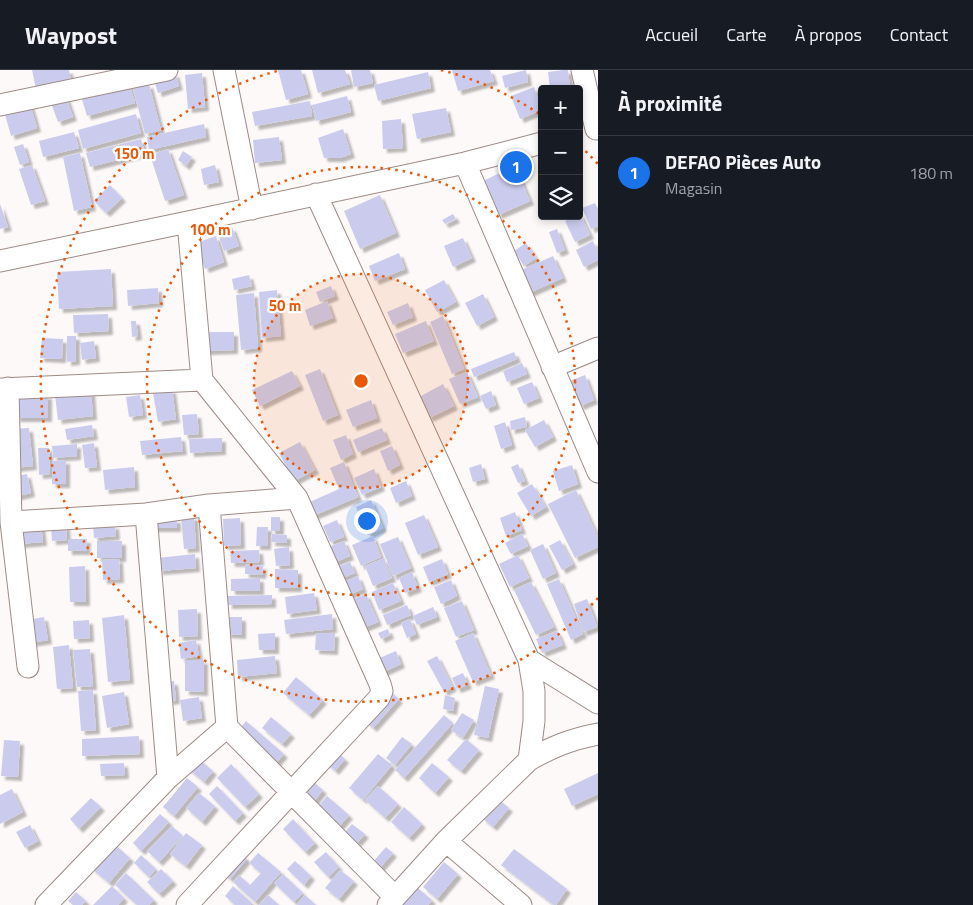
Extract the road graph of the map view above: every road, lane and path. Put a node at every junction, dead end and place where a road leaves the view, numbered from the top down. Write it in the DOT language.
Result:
graph roads {
  1 [pos="167,70"];
  2 [pos="224,70"];
  3 [pos="582,70"];
  4 [pos="0,105"];
  5 [pos="591,130"];
  6 [pos="538,144"];
  7 [pos="465,162"];
  8 [pos="316,194"];
  9 [pos="252,209"];
  10 [pos="188,222"];
  11 [pos="0,261"];
  12 [pos="598,348"];
  13 [pos="552,367"];
  14 [pos="202,380"];
  15 [pos="4,388"];
  16 [pos="598,472"];
  17 [pos="297,498"];
  18 [pos="210,505"];
  19 [pos="146,514"];
  20 [pos="11,522"];
  21 [pos="529,660"];
  22 [pos="28,667"];
  23 [pos="598,704"];
  24 [pos="227,727"];
  25 [pos="598,734"];
  26 [pos="529,760"];
  27 [pos="168,778"];
  28 [pos="292,792"];
  29 [pos="446,842"];
  30 [pos="392,901"];
  31 [pos="46,905"];
  32 [pos="187,905"];
  33 [pos="521,905"];
  1 -- 4 [label="street"];
  2 -- 9 [label="street"];
  3 -- 5 [label="street"];
  6 -- 7 [label="street"];
  7 -- 8 [label="street"];
  7 -- 13 [label="street"];
  8 -- 9 [label="street"];
  8 -- 21 [label="street"];
  9 -- 10 [label="street"];
  10 -- 11 [label="street"];
  10 -- 14 [label="street"];
  12 -- 13 [label="street"];
  13 -- 16 [label="street"];
  14 -- 15 [label="street"];
  14 -- 17 [label="street"];
  15 -- 20 [label="street"];
  17 -- 18 [label="street"];
  17 -- 28 [label="street"];
  18 -- 19 [label="street"];
  18 -- 24 [label="street"];
  19 -- 20 [label="street"];
  19 -- 27 [label="street"];
  20 -- 22 [label="street"];
  21 -- 23 [label="street"];
  21 -- 26 [label="street"];
  24 -- 27 [label="street"];
  24 -- 28 [label="street"];
  25 -- 26 [label="street"];
  26 -- 29 [label="street"];
  27 -- 31 [label="street"];
  28 -- 30 [label="street"];
  28 -- 32 [label="street"];
  29 -- 30 [label="street"];
  29 -- 33 [label="street"];
}
